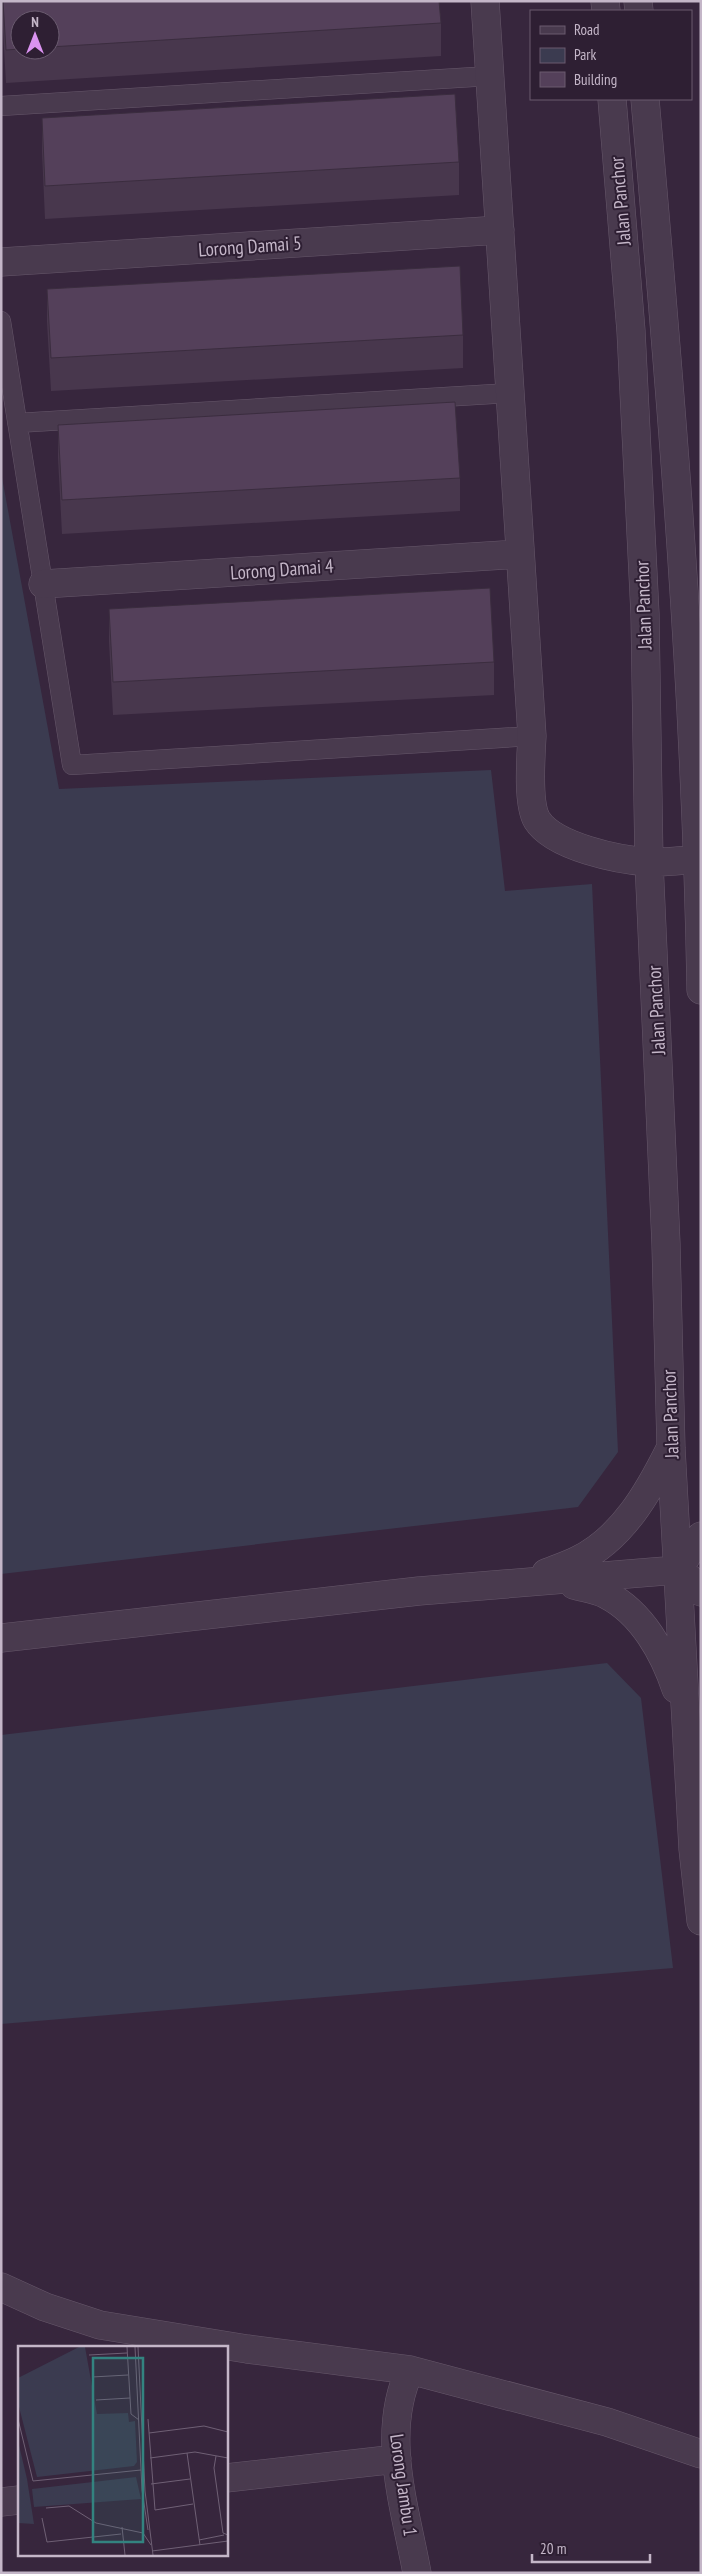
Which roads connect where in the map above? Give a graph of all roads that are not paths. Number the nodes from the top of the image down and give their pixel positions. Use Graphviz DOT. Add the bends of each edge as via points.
graph roads {
  1 [pos="485,1"];
  2 [pos="490,76"];
  3 [pos="612,100"];
  4 [pos="645,100"];
  5 [pos="1,106"];
  6 [pos="500,230"];
  7 [pos="1,262"];
  8 [pos="1,321"];
  9 [pos="510,393"];
  10 [pos="17,423"];
  11 [pos="520,554"];
  12 [pos="44,584"];
  13 [pos="532,736"];
  14 [pos="699,859"];
  15 [pos="649,862"];
  16 [pos="701,990"];
  17 [pos="671,1448"];
  18 [pos="701,1536"];
  19 [pos="676,1570"];
  20 [pos="560,1581"];
  21 [pos="514,1585"];
  22 [pos="701,1592"];
  23 [pos="1,1638"];
  24 [pos="685,1714"];
  25 [pos="701,1920"];
  26 [pos="1,2287"];
  27 [pos="410,2370"];
  28 [pos="701,2454"];
  29 [pos="396,2459"];
  30 [pos="228,2478"];
  31 [pos="18,2500"];
  32 [pos="1,2502"];
  33 [pos="417,2573"];
  1 -- 2 [label="street"];
  2 -- 5 [label="lane"];
  2 -- 6 [label="street"];
  3 -- 15 [label="street, Jalan Panchor" via="631,331 644,614"];
  4 -- 14 [label="street, Jalan Panchor" via="665,330"];
  6 -- 7 [label="street, Lorong Damai 5"];
  6 -- 9 [label="street"];
  8 -- 10 [label="lane"];
  9 -- 10 [label="lane"];
  9 -- 11 [label="street"];
  10 -- 12 [label="lane"];
  11 -- 12 [label="street, Lorong Damai 4"];
  11 -- 13 [label="street"];
  12 -- 13 [label="lane" via="72,765"];
  13 -- 15 [label="street" via="530,783 537,819 554,836 581,848"];
  14 -- 15 [label="street"];
  14 -- 16 [label="street, Jalan Panchor"];
  15 -- 17 [label="street, Jalan Panchor" via="666,1244"];
  17 -- 19 [label="street, Jalan Panchor"];
  17 -- 21 [label="street" via="650,1490 607,1540 579,1560"];
  18 -- 19 [label="street"];
  19 -- 20 [label="street"];
  19 -- 22 [label="street"];
  19 -- 24 [label="street, Jalan Panchor"];
  20 -- 21 [label="street"];
  20 -- 24 [label="street" via="606,1594 629,1610 660,1650"];
  21 -- 23 [label="street" via="419,1591"];
  24 -- 25 [label="street, Jalan Panchor"];
  26 -- 27 [label="street" via="46,2307 100,2325 247,2349"];
  27 -- 28 [label="street" via="607,2422"];
  27 -- 29 [label="street, Lorong Jambu 1" via="401,2388 396,2410"];
  29 -- 30 [label="street"];
  29 -- 33 [label="street, Lorong Jambu 1"];
  31 -- 32 [label="street"];
}
